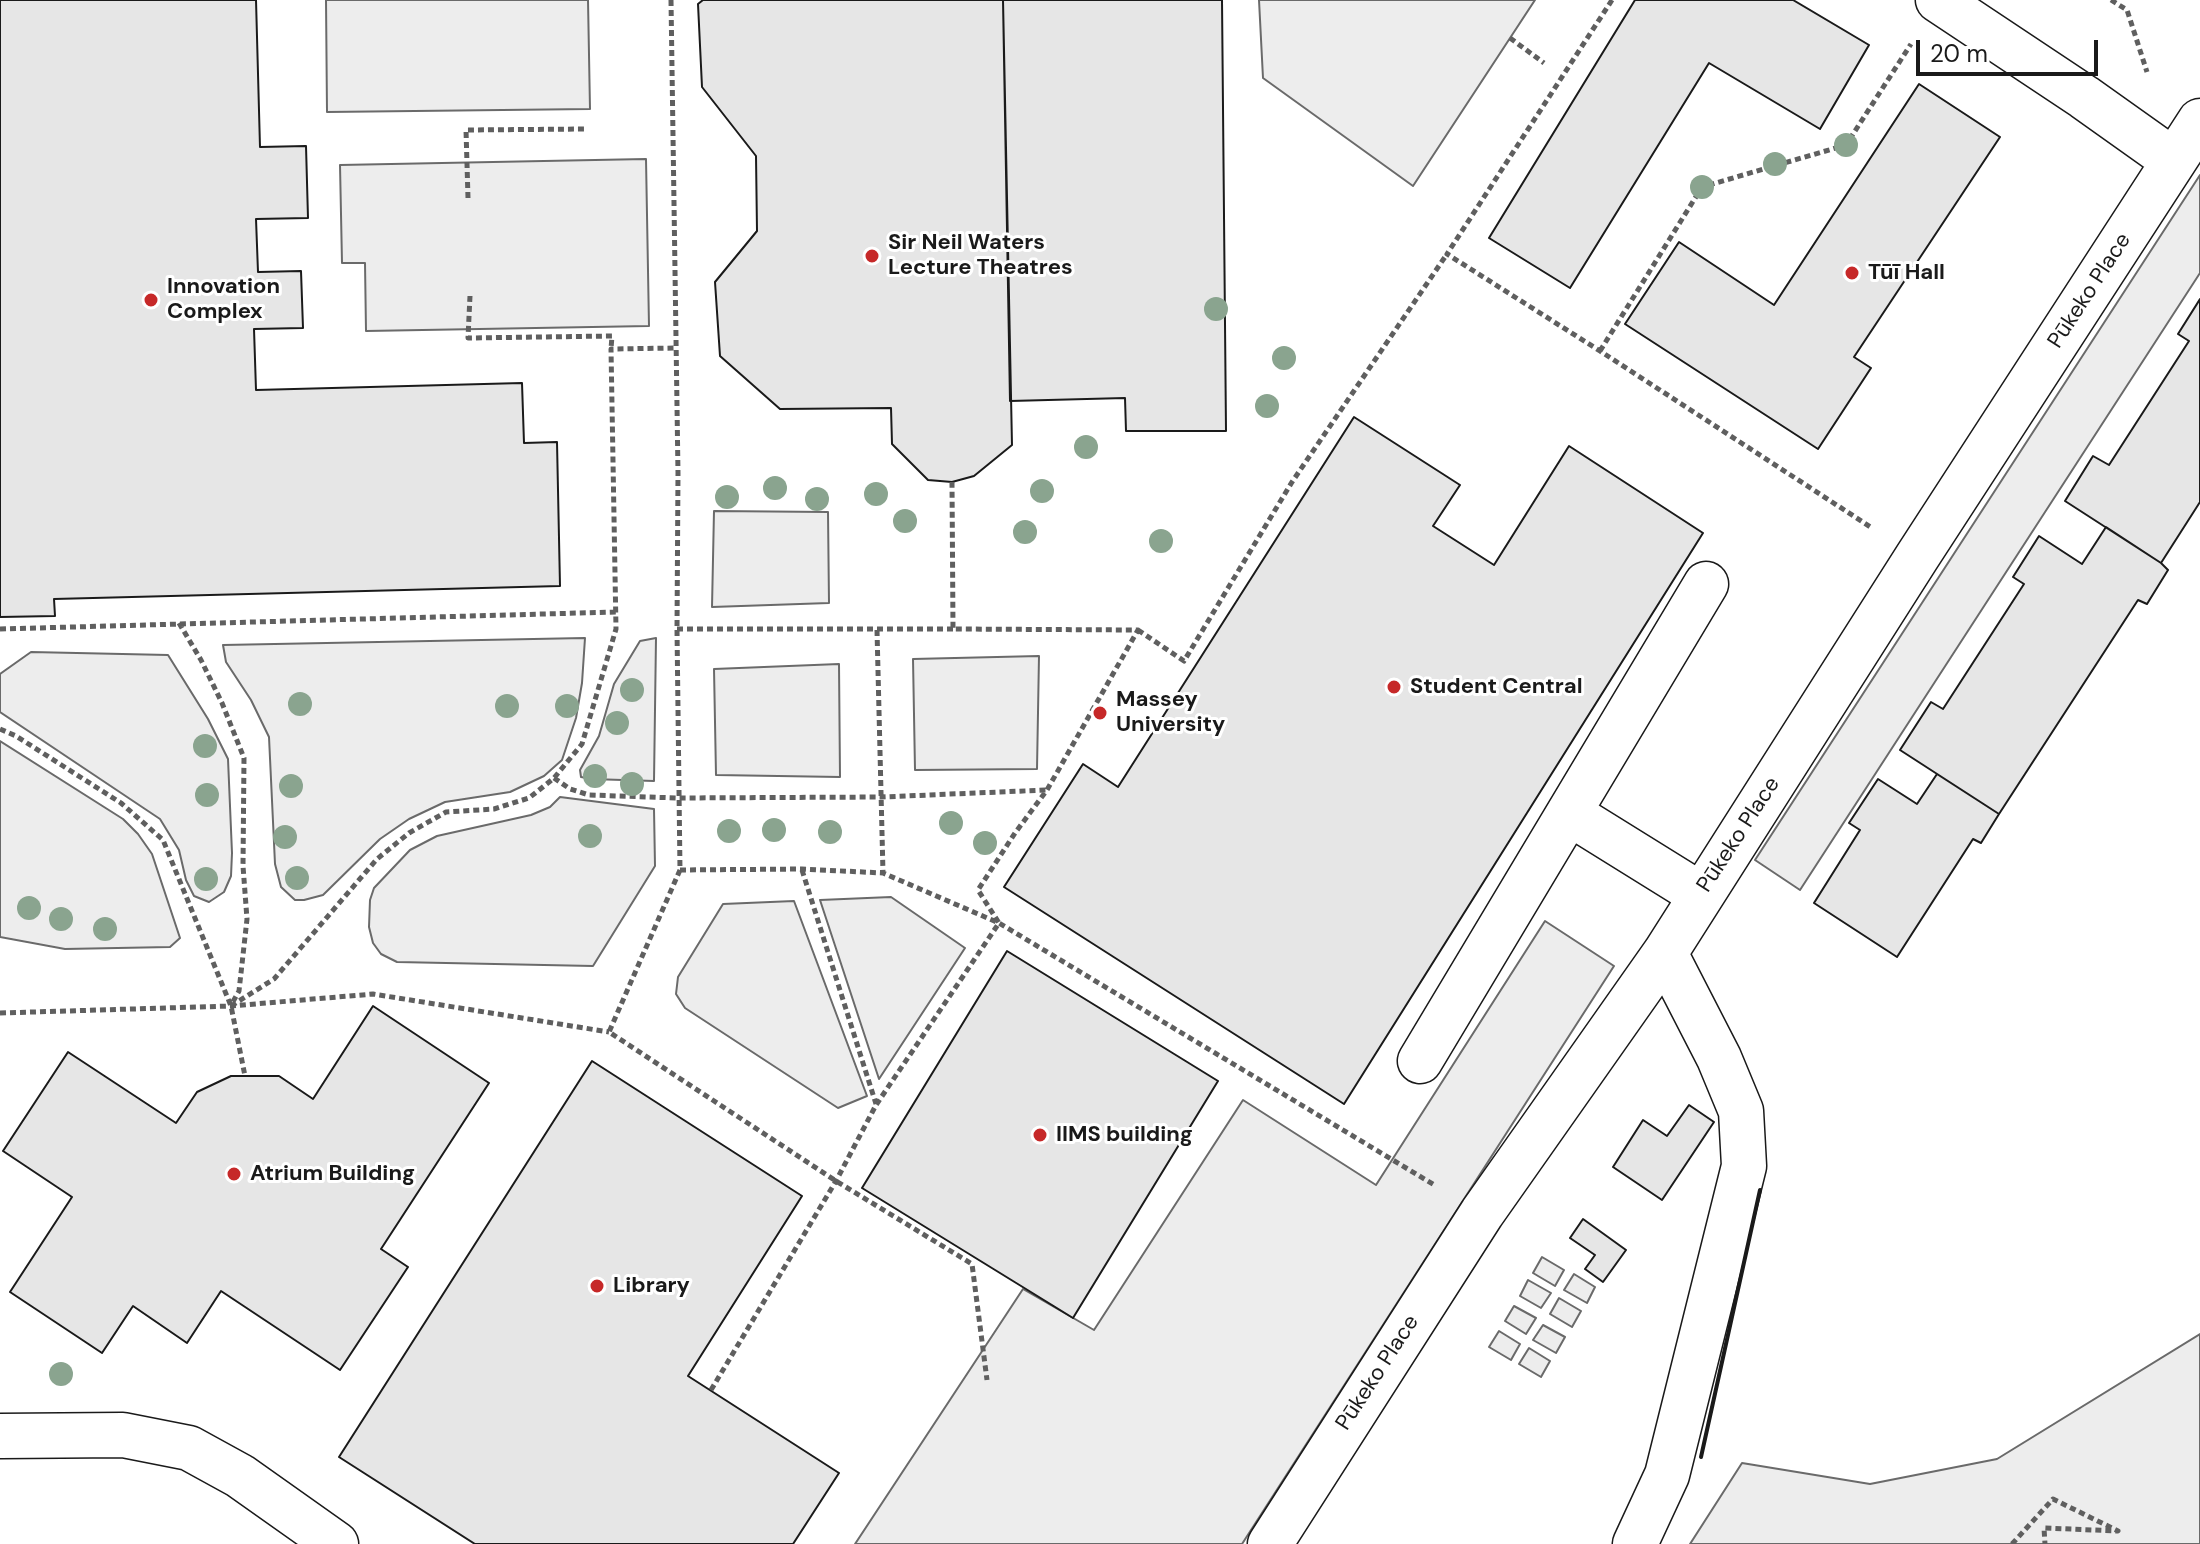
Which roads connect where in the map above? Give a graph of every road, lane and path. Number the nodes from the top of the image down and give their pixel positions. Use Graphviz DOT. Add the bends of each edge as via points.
graph roads {
  1 [pos="671,0"];
  2 [pos="1612,0"];
  3 [pos="1938,0"];
  4 [pos="1510,38"];
  5 [pos="1544,63"];
  6 [pos="2200,121"];
  7 [pos="587,129"];
  8 [pos="2174,161"];
  9 [pos="468,198"];
  10 [pos="1447,254"];
  11 [pos="470,296"];
  12 [pos="676,348"];
  13 [pos="611,349"];
  14 [pos="1600,351"];
  15 [pos="952,482"];
  16 [pos="1917,557"];
  17 [pos="1706,584"];
  18 [pos="616,612"];
  19 [pos="179,623"];
  20 [pos="0,629"];
  21 [pos="677,629"];
  22 [pos="953,629"];
  23 [pos="877,630"];
  24 [pos="1138,630"];
  25 [pos="0,729"];
  26 [pos="554,778"];
  27 [pos="1047,790"];
  28 [pos="882,797"];
  29 [pos="678,798"];
  30 [pos="1569,813"];
  31 [pos="802,869"];
  32 [pos="680,870"];
  33 [pos="883,873"];
  34 [pos="1701,895"];
  35 [pos="999,923"];
  36 [pos="1665,953"];
  37 [pos="231,1006"];
  38 [pos="0,1013"];
  39 [pos="609,1032"];
  40 [pos="1420,1061"];
  41 [pos="245,1076"];
  42 [pos="876,1105"];
  43 [pos="836,1181"];
  44 [pos="1482,1213"];
  45 [pos="987,1380"];
  46 [pos="711,1390"];
  47 [pos="0,1436"];
  48 [pos="336,1544"];
  49 [pos="1270,1544"];
  50 [pos="1635,1544"];
  51 [pos="2012,1544"];
  52 [pos="2045,1544"];
  1 -- 12 [label="path"];
  2 -- 10 [label="path"];
  3 -- 8 [label="street"];
  3 -- 14 [label="path" via="1846,145 1702,187"];
  4 -- 5 [label="path"];
  6 -- 8 [label="street, Pūkeko Place"];
  7 -- 9 [label="path" via="466,130"];
  8 -- 16 [label="street, Pūkeko Place"];
  10 -- 14 [label="path"];
  10 -- 24 [label="path" via="1292,482 1184,661"];
  11 -- 13 [label="path" via="468,338 612,336"];
  12 -- 13 [label="path"];
  12 -- 21 [label="path"];
  13 -- 18 [label="path"];
  14 -- 16 [label="path"];
  15 -- 22 [label="path"];
  16 -- 34 [label="street, Pūkeko Place"];
  17 -- 30 [label="street"];
  18 -- 19 [label="path"];
  18 -- 26 [label="path" via="616,629 582,744"];
  19 -- 20 [label="path"];
  19 -- 37 [label="path" via="222,703 244,758 247,919 239,991"];
  21 -- 23 [label="path"];
  21 -- 29 [label="path"];
  22 -- 23 [label="path"];
  22 -- 24 [label="path"];
  23 -- 28 [label="path"];
  24 -- 27 [label="path"];
  25 -- 37 [label="path" via="121,803 163,840"];
  26 -- 29 [label="path" via="589,795"];
  26 -- 37 [label="path" via="529,798 494,809 446,812 409,833 377,859 274,979"];
  27 -- 28 [label="path"];
  27 -- 35 [label="path" via="978,890"];
  28 -- 29 [label="path"];
  28 -- 33 [label="path"];
  29 -- 32 [label="path"];
  30 -- 34 [label="street"];
  30 -- 40 [label="street"];
  31 -- 32 [label="path"];
  31 -- 33 [label="path"];
  31 -- 42 [label="path"];
  32 -- 39 [label="path"];
  33 -- 35 [label="path"];
  34 -- 36 [label="street, Pūkeko Place"];
  35 -- 42 [label="path"];
  35 -- 44 [label="path"];
  36 -- 44 [label="street, Pūkeko Place"];
  36 -- 50 [label="street" via="1741,1111 1744,1166 1667,1475"];
  37 -- 38 [label="path"];
  37 -- 39 [label="path" via="373,994"];
  37 -- 41 [label="path"];
  39 -- 43 [label="path"];
  42 -- 43 [label="path"];
  43 -- 45 [label="path" via="972,1264"];
  43 -- 46 [label="path"];
  44 -- 49 [label="street, Pūkeko Place"];
  47 -- 48 [label="street" via="123,1435 189,1448 240,1476"];
  51 -- 52 [label="path" via="2053,1499 2118,1531 2044,1528"];
}
